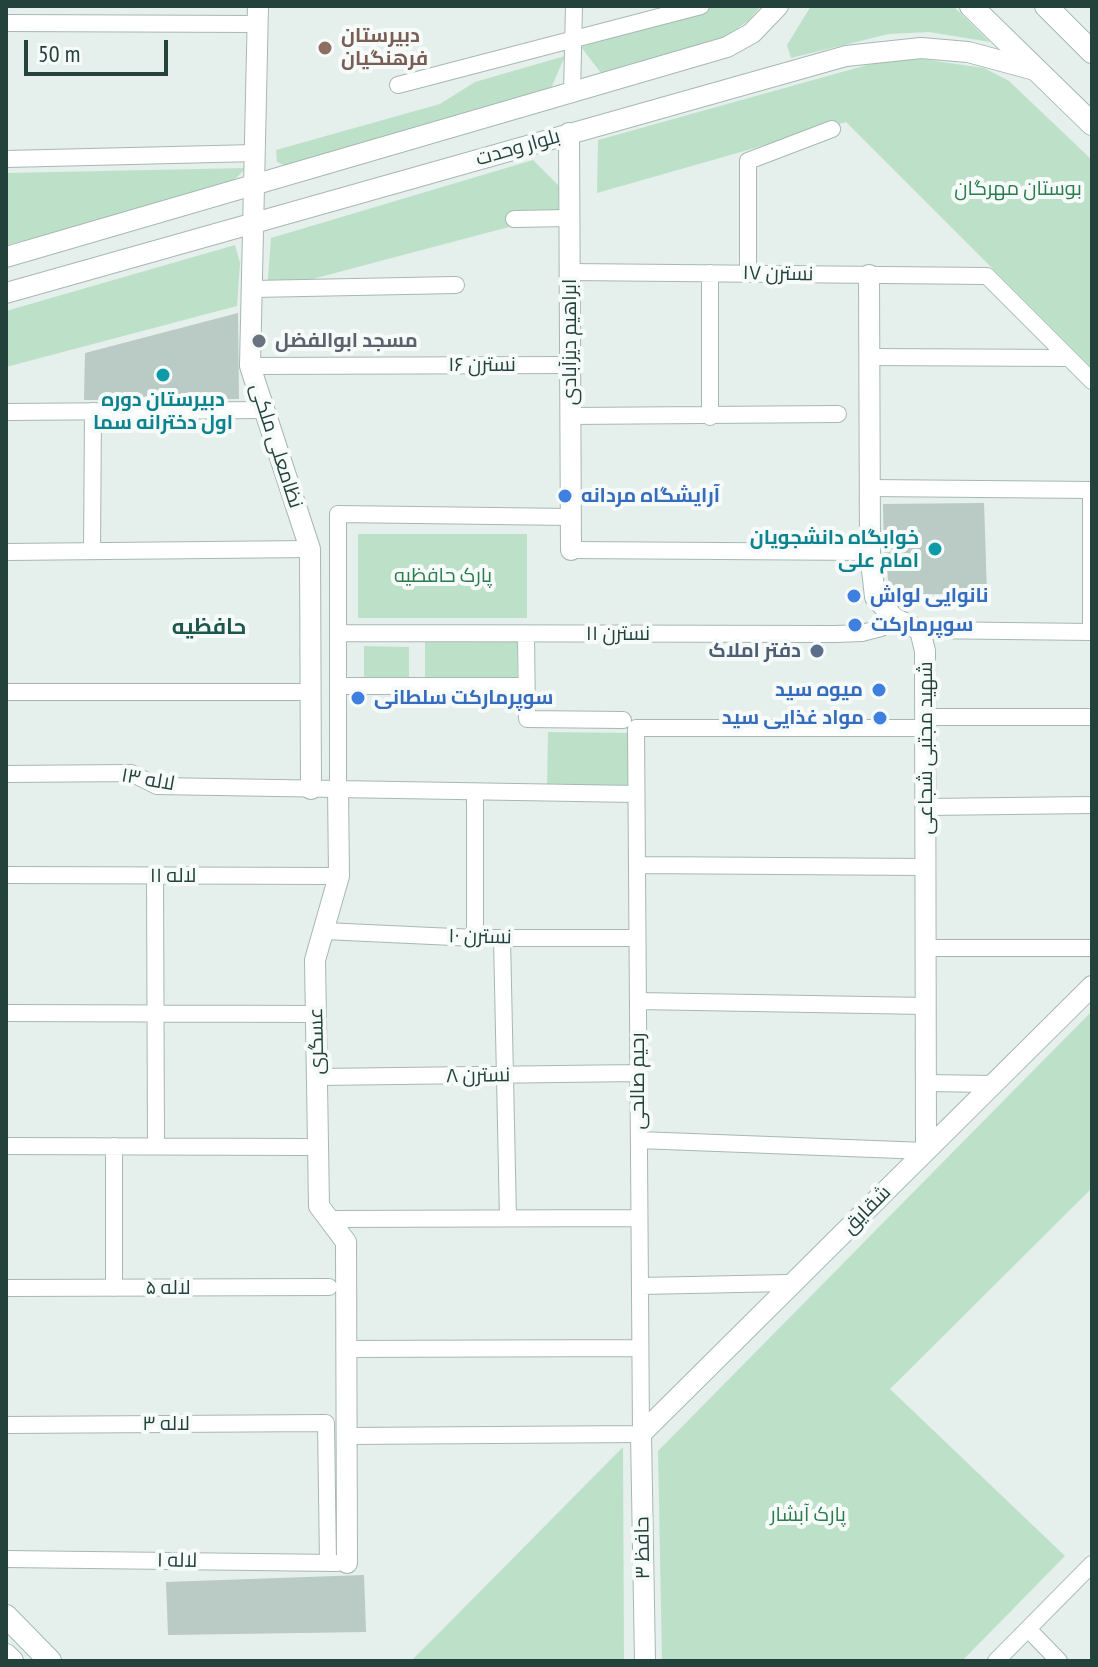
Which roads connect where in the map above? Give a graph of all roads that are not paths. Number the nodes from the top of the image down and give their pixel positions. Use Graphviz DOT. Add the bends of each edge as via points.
graph roads {
  1 [pos="574,6"];
  2 [pos="701,6"];
  3 [pos="778,6"];
  4 [pos="971,6"];
  5 [pos="1046,6"];
  6 [pos="45,14"];
  7 [pos="258,15"];
  8 [pos="6,23"];
  9 [pos="573,41"];
  10 [pos="1092,52"];
  11 [pos="1035,70"];
  12 [pos="398,85"];
  13 [pos="572,94"];
  14 [pos="1092,124"];
  15 [pos="832,129"];
  16 [pos="569,133"];
  17 [pos="256,153"];
  18 [pos="6,159"];
  19 [pos="255,184"];
  20 [pos="569,218"];
  21 [pos="514,219"];
  22 [pos="255,224"];
  23 [pos="6,257"];
  24 [pos="570,272"];
  25 [pos="710,273"];
  26 [pos="748,274"];
  27 [pos="869,275"];
  28 [pos="456,285"];
  29 [pos="253,289"];
  30 [pos="6,293"];
  31 [pos="869,357"];
  32 [pos="1069,358"];
  33 [pos="570,365"];
  34 [pos="250,366"];
  35 [pos="1092,381"];
  36 [pos="263,410"];
  37 [pos="93,411"];
  38 [pos="6,412"];
  39 [pos="838,414"];
  40 [pos="570,416"];
  41 [pos="710,417"];
  42 [pos="870,488"];
  43 [pos="1092,490"];
  44 [pos="571,517"];
  45 [pos="310,549"];
  46 [pos="571,550"];
  47 [pos="92,551"];
  48 [pos="6,552"];
  49 [pos="870,552"];
  50 [pos="894,618"];
  51 [pos="920,630"];
  52 [pos="1091,632"];
  53 [pos="339,633"];
  54 [pos="526,634"];
  55 [pos="311,657"];
  56 [pos="338,657"];
  57 [pos="338,686"];
  58 [pos="526,686"];
  59 [pos="6,692"];
  60 [pos="311,692"];
  61 [pos="1092,717"];
  62 [pos="925,722"];
  63 [pos="629,724"];
  64 [pos="6,774"];
  65 [pos="338,788"];
  66 [pos="311,789"];
  67 [pos="475,794"];
  68 [pos="636,794"];
  69 [pos="1092,805"];
  70 [pos="926,807"];
  71 [pos="637,865"];
  72 [pos="926,867"];
  73 [pos="6,875"];
  74 [pos="155,876"];
  75 [pos="339,876"];
  76 [pos="324,931"];
  77 [pos="475,938"];
  78 [pos="502,938"];
  79 [pos="637,938"];
  80 [pos="926,948"];
  81 [pos="1092,948"];
  82 [pos="1092,986"];
  83 [pos="638,1001"];
  84 [pos="926,1006"];
  85 [pos="6,1013"];
  86 [pos="156,1014"];
  87 [pos="316,1014"];
  88 [pos="639,1073"];
  89 [pos="505,1075"];
  90 [pos="318,1077"];
  91 [pos="926,1083"];
  92 [pos="993,1084"];
  93 [pos="639,1140"];
  94 [pos="6,1146"];
  95 [pos="114,1146"];
  96 [pos="156,1146"];
  97 [pos="306,1147"];
  98 [pos="926,1151"];
  99 [pos="508,1218"];
  100 [pos="639,1218"];
  101 [pos="330,1219"];
  102 [pos="789,1283"];
  103 [pos="640,1286"];
  104 [pos="329,1287"];
  105 [pos="6,1288"];
  106 [pos="114,1288"];
  107 [pos="640,1348"];
  108 [pos="346,1349"];
  109 [pos="6,1425"];
  110 [pos="641,1434"];
  111 [pos="348,1436"];
  112 [pos="6,1559"];
  113 [pos="337,1563"];
  114 [pos="1092,1564"];
  115 [pos="6,1616"];
  116 [pos="1028,1629"];
  117 [pos="6,1655"];
  118 [pos="12,1661"];
  119 [pos="50,1661"];
  120 [pos="645,1661"];
  121 [pos="996,1661"];
  122 [pos="1059,1661"];
  1 -- 9 [label="street"];
  2 -- 9 [label="street"];
  3 -- 13 [label="street, بلوار وحدت" via="752,33 727,47"];
  4 -- 11 [label="main road"];
  5 -- 10 [label="main road"];
  6 -- 7 [label="street"];
  6 -- 8 [label="street"];
  7 -- 17 [label="street, نظامعلی ملکی"];
  9 -- 12 [label="street"];
  9 -- 13 [label="street"];
  11 -- 14 [label="main road"];
  11 -- 16 [label="street, بلوار وحدت" via="968,52 893,49 794,68"];
  13 -- 19 [label="street, بلوار وحدت"];
  15 -- 26 [label="street" via="748,161"];
  16 -- 20 [label="street, ابراهیم دیزآبادی"];
  16 -- 22 [label="street, بلوار وحدت"];
  17 -- 18 [label="street"];
  17 -- 19 [label="street, نظامعلی ملکی"];
  19 -- 22 [label="street, نظامعلی ملکی"];
  19 -- 23 [label="street, بلوار وحدت"];
  20 -- 21 [label="street"];
  20 -- 24 [label="street, ابراهیم دیزآبادی"];
  22 -- 29 [label="street, نظامعلی ملکی"];
  22 -- 30 [label="street, بلوار وحدت"];
  24 -- 25 [label="street, نسترن ۱۷"];
  24 -- 33 [label="street, ابراهیم دیزآبادی"];
  25 -- 26 [label="street, نسترن ۱۷"];
  25 -- 41 [label="street"];
  26 -- 27 [label="street, نسترن ۱۷"];
  27 -- 31 [label="street"];
  27 -- 32 [label="street, نسترن ۱۷" via="987,276"];
  28 -- 29 [label="street"];
  29 -- 34 [label="street, نظامعلی ملکی"];
  31 -- 32 [label="street"];
  31 -- 42 [label="street"];
  32 -- 35 [label="street"];
  33 -- 34 [label="street, نسترن ۱۶"];
  33 -- 40 [label="street, ابراهیم دیزآبادی"];
  34 -- 36 [label="street, نظامعلی ملکی"];
  36 -- 37 [label="street"];
  36 -- 45 [label="street, نظامعلی ملکی"];
  37 -- 38 [label="street"];
  37 -- 47 [label="street"];
  39 -- 41 [label="street"];
  40 -- 41 [label="street"];
  40 -- 44 [label="street, ابراهیم دیزآبادی"];
  42 -- 43 [label="street"];
  42 -- 49 [label="street"];
  43 -- 52 [label="street"];
  44 -- 46 [label="street, ابراهیم دیزآبادی"];
  44 -- 53 [label="street, عسگری" via="338,514"];
  45 -- 47 [label="street"];
  45 -- 55 [label="street, نظامعلی ملکی"];
  46 -- 49 [label="street"];
  47 -- 48 [label="street"];
  49 -- 50 [label="street" via="875,597"];
  50 -- 51 [label="street"];
  50 -- 54 [label="street, نسترن ۱۱" via="862,633"];
  51 -- 52 [label="street"];
  51 -- 62 [label="street, شهید مجتبی شجاعی"];
  53 -- 54 [label="street, نسترن ۱۱"];
  53 -- 56 [label="street, عسگری"];
  54 -- 58 [label="street"];
  55 -- 56 [label="street"];
  55 -- 60 [label="street, نظامعلی ملکی"];
  56 -- 57 [label="street, عسگری"];
  57 -- 58 [label="street"];
  57 -- 65 [label="street, عسگری"];
  58 -- 63 [label="street" via="527,719"];
  59 -- 60 [label="street"];
  60 -- 66 [label="street, نظامعلی ملکی"];
  61 -- 62 [label="street"];
  62 -- 63 [label="street"];
  62 -- 70 [label="street, شهید مجتبی شجاعی"];
  63 -- 68 [label="street, رحیم صالحی"];
  64 -- 66 [label="street, لاله ۱۳" via="131,773 157,786"];
  65 -- 66 [label="street, لاله ۱۳"];
  65 -- 67 [label="street, لاله ۱۳"];
  65 -- 75 [label="street, عسگری"];
  67 -- 68 [label="street, لاله ۱۳"];
  67 -- 77 [label="street"];
  68 -- 71 [label="street, رحیم صالحی"];
  69 -- 70 [label="street"];
  70 -- 72 [label="street, شهید مجتبی شجاعی"];
  71 -- 72 [label="street"];
  71 -- 79 [label="street, رحیم صالحی"];
  72 -- 80 [label="street, شهید مجتبی شجاعی"];
  73 -- 74 [label="street, لاله ۱۱"];
  74 -- 75 [label="street, لاله ۱۱"];
  74 -- 86 [label="street"];
  75 -- 76 [label="street, عسگری"];
  76 -- 77 [label="street, نسترن ۱۰"];
  76 -- 87 [label="street, عسگری" via="315,960"];
  77 -- 78 [label="street, نسترن ۱۰"];
  78 -- 79 [label="street, نسترن ۱۰"];
  78 -- 89 [label="street"];
  79 -- 83 [label="street, رحیم صالحی"];
  80 -- 81 [label="street"];
  80 -- 84 [label="street, شهید مجتبی شجاعی"];
  82 -- 92 [label="street, شقایق"];
  83 -- 84 [label="street"];
  83 -- 88 [label="street, رحیم صالحی"];
  84 -- 91 [label="street, شهید مجتبی شجاعی"];
  85 -- 86 [label="street"];
  86 -- 87 [label="street"];
  86 -- 96 [label="street"];
  87 -- 90 [label="street, عسگری"];
  88 -- 89 [label="street, نسترن ۸"];
  88 -- 93 [label="street, رحیم صالحی"];
  89 -- 90 [label="street, نسترن ۸"];
  89 -- 99 [label="street"];
  90 -- 101 [label="street, عسگری" via="319,1206"];
  91 -- 92 [label="street"];
  91 -- 98 [label="street, شهید مجتبی شجاعی"];
  92 -- 98 [label="street, شقایق"];
  93 -- 98 [label="street"];
  93 -- 100 [label="street, رحیم صالحی"];
  94 -- 95 [label="street"];
  95 -- 96 [label="street"];
  95 -- 106 [label="street"];
  96 -- 97 [label="street"];
  98 -- 110 [label="street, شقایق"];
  99 -- 100 [label="street"];
  99 -- 101 [label="street"];
  100 -- 103 [label="street, رحیم صالحی"];
  101 -- 108 [label="street, عسگری" via="346,1242"];
  102 -- 103 [label="street"];
  103 -- 107 [label="street, رحیم صالحی"];
  104 -- 106 [label="street, لاله ۵"];
  105 -- 106 [label="street, لاله ۵"];
  107 -- 108 [label="street"];
  107 -- 110 [label="street, رحیم صالحی"];
  108 -- 111 [label="street, عسگری"];
  109 -- 113 [label="street, لاله ۳" via="326,1423"];
  110 -- 111 [label="street"];
  110 -- 120 [label="street, حافظ ۳"];
  111 -- 113 [label="street, عسگری"];
  112 -- 113 [label="street, لاله ۱"];
  114 -- 116 [label="street"];
  115 -- 119 [label="main road"];
  116 -- 121 [label="street"];
  116 -- 122 [label="street"];
  117 -- 118 [label="main road"];
}
